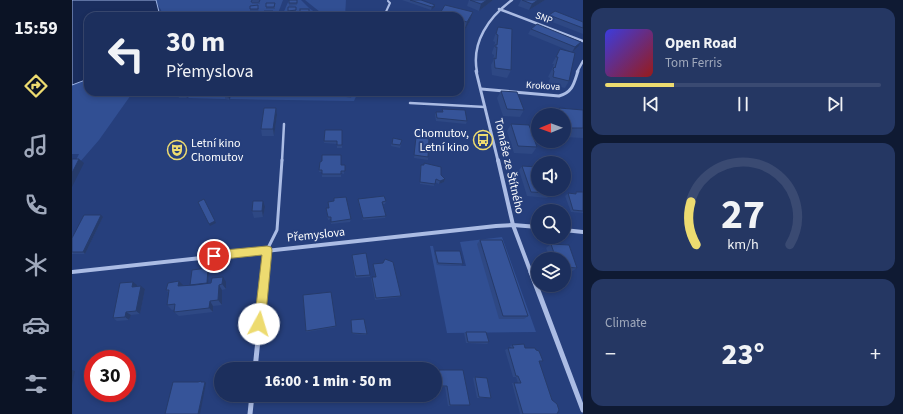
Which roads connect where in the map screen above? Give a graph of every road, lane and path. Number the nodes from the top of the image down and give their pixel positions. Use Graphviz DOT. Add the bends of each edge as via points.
graph roads {
  1 [pos="388,0"];
  2 [pos="512,0"];
  3 [pos="499,9"];
  4 [pos="386,12"];
  5 [pos="583,41"];
  6 [pos="583,61"];
  7 [pos="481,89"];
  8 [pos="410,103"];
  9 [pos="485,107"];
  10 [pos="284,124"];
  11 [pos="513,225"];
  12 [pos="531,226"];
  13 [pos="571,231"];
  14 [pos="583,232"];
  15 [pos="267,250"];
  16 [pos="72,272"];
  17 [pos="256,362"];
  18 [pos="251,402"];
  19 [pos="583,410"];
  20 [pos="250,414"];
  1 -- 4 [label="lane" via="390,3"];
  2 -- 3 [label="street, Tomáše ze Štítného"];
  3 -- 5 [label="street, SNP"];
  3 -- 7 [label="street, Tomáše ze Štítného" via="484,28 476,48 476,70"];
  6 -- 7 [label="street, Krokova" via="572,91 567,94 559,96"];
  7 -- 9 [label="street, Tomáše ze Štítného"];
  8 -- 9 [label="lane"];
  9 -- 11 [label="street, Tomáše ze Štítného"];
  10 -- 15 [label="lane" via="277,230"];
  11 -- 12 [label="street, Přemyslova"];
  11 -- 15 [label="street, Přemyslova"];
  11 -- 19 [label="street, Tomáše ze Štítného"];
  13 -- 14 [label="street"];
  15 -- 16 [label="street, Přemyslova"];
  15 -- 17 [label="street"];
  18 -- 20 [label="street"];
}
